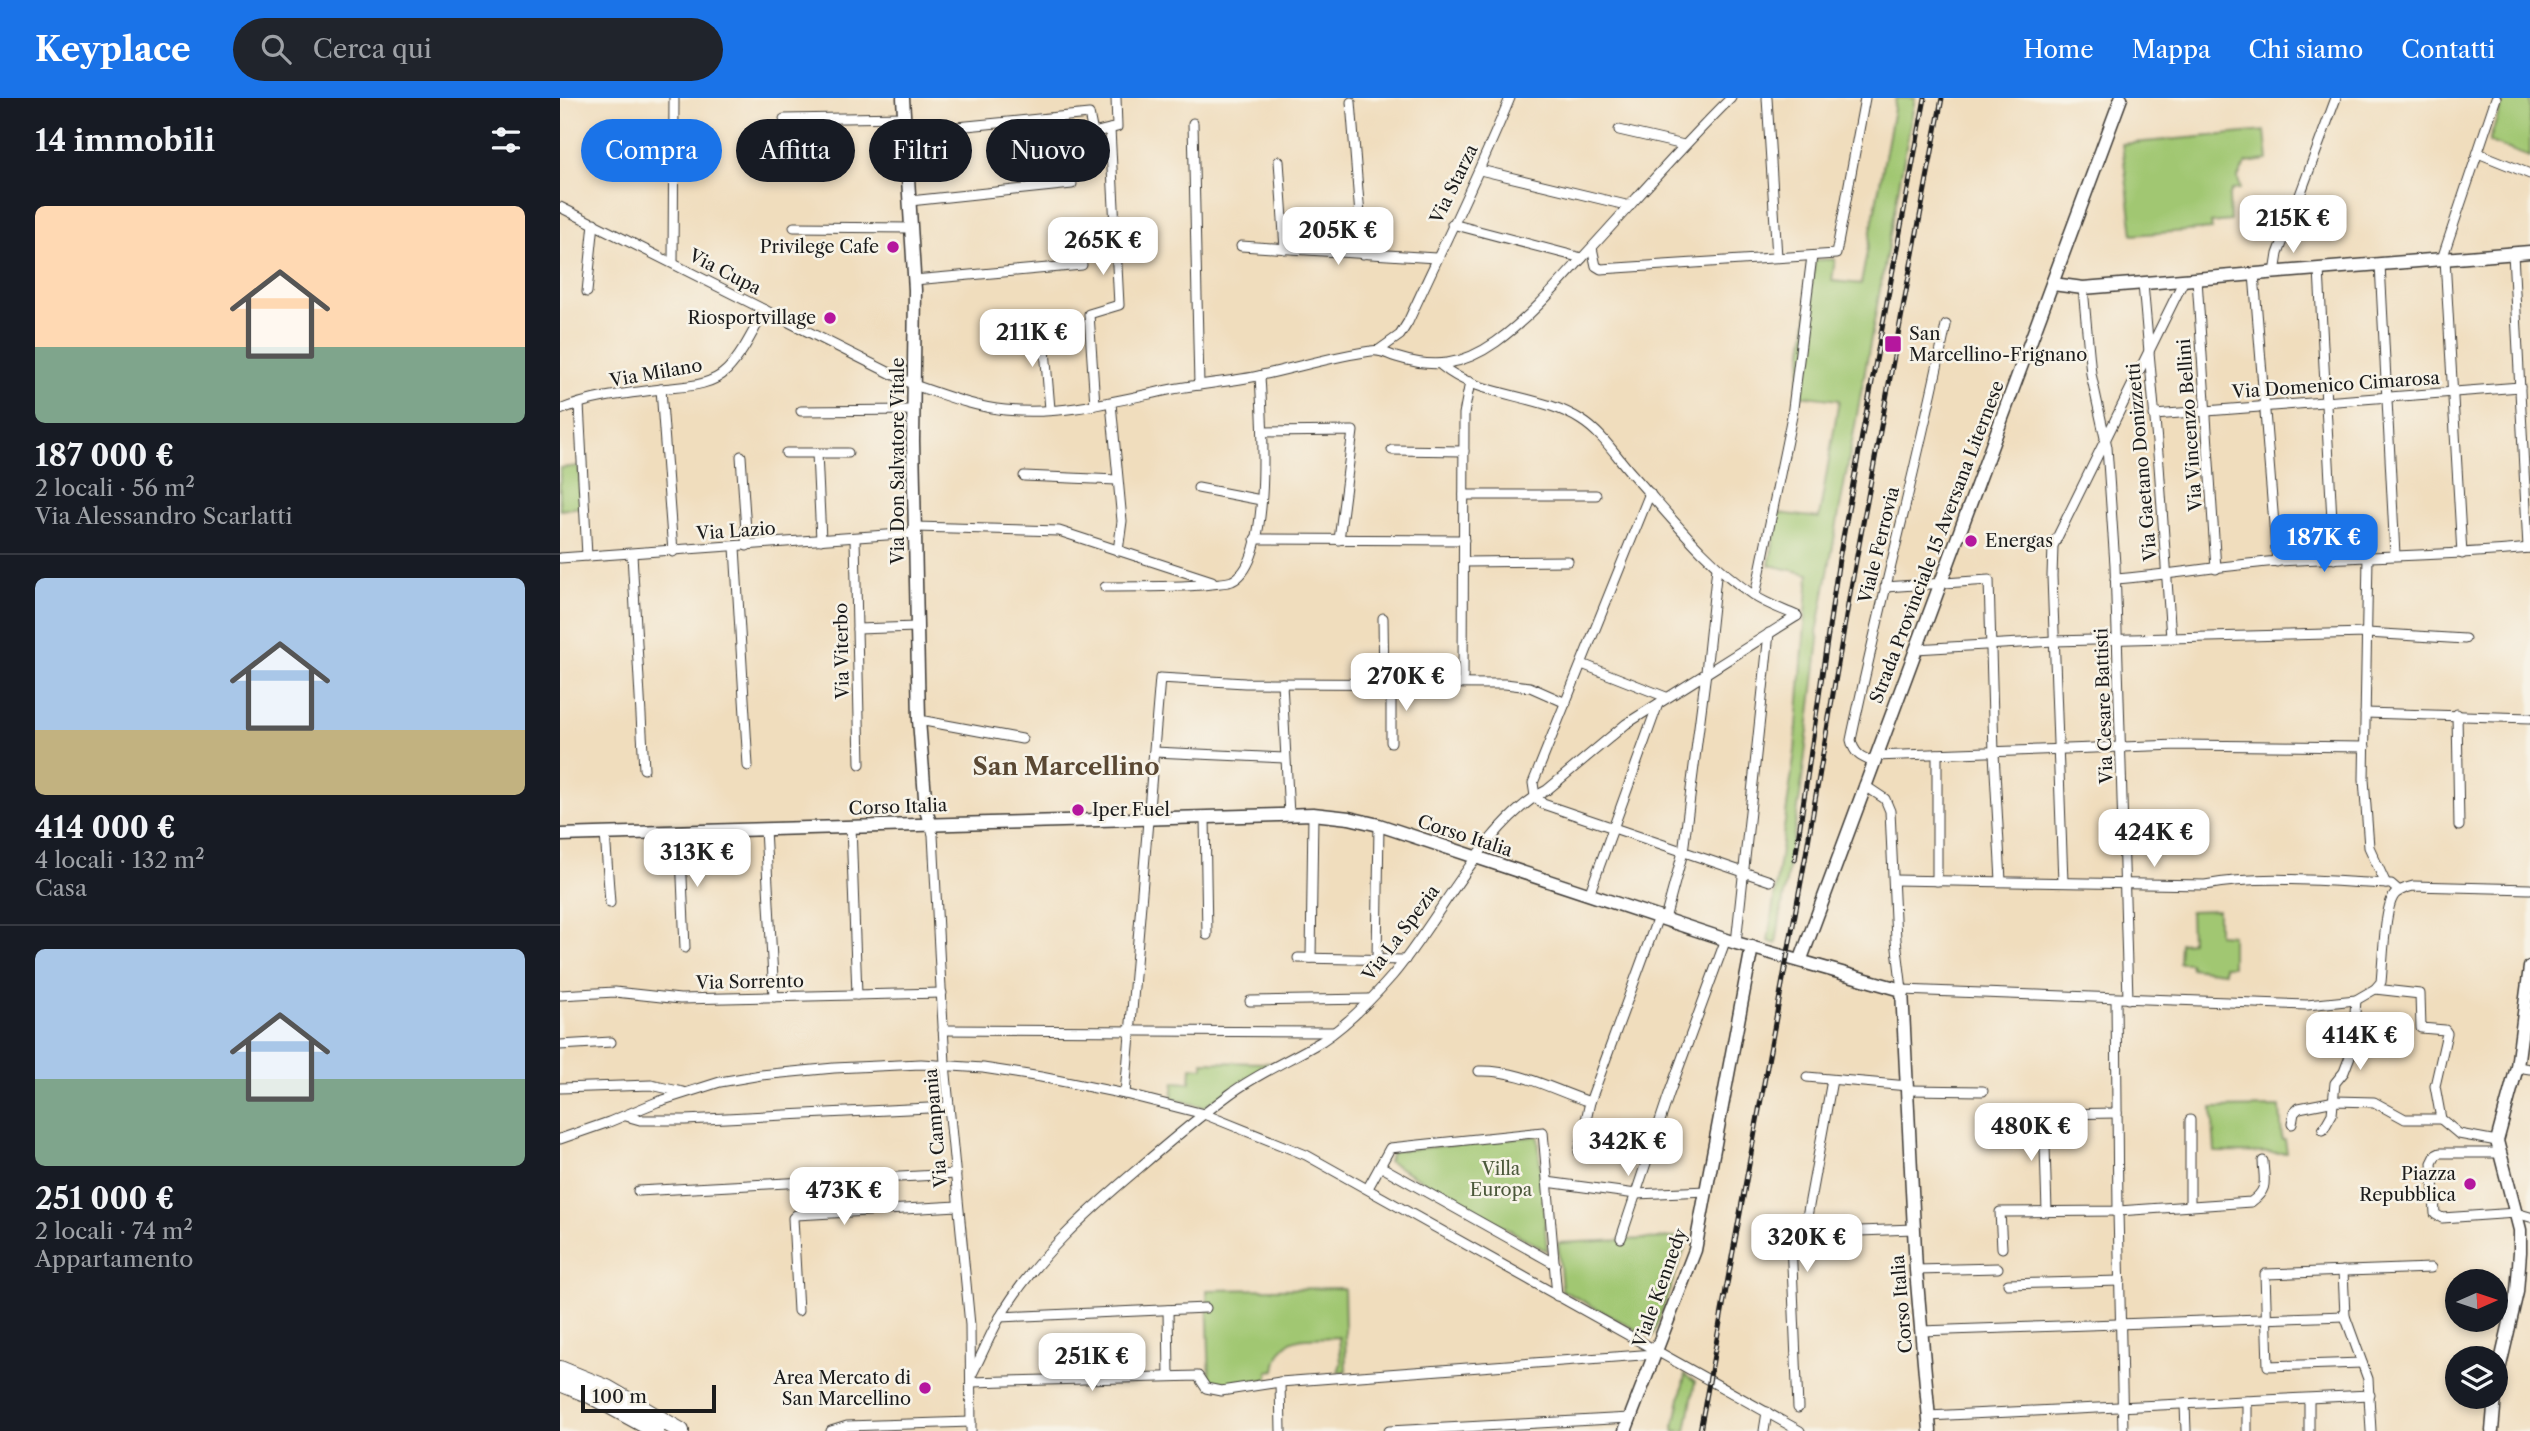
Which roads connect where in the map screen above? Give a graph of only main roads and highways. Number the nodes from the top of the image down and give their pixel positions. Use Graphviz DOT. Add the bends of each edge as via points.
graph roads {
  1 [pos="560,1369"];
  2 [pos="560,1382"];
  3 [pos="656,1431"];
  4 [pos="681,1431"];
  1 -- 4 [label="highway" via="607,1388"];
  2 -- 3 [label="highway"];
}
